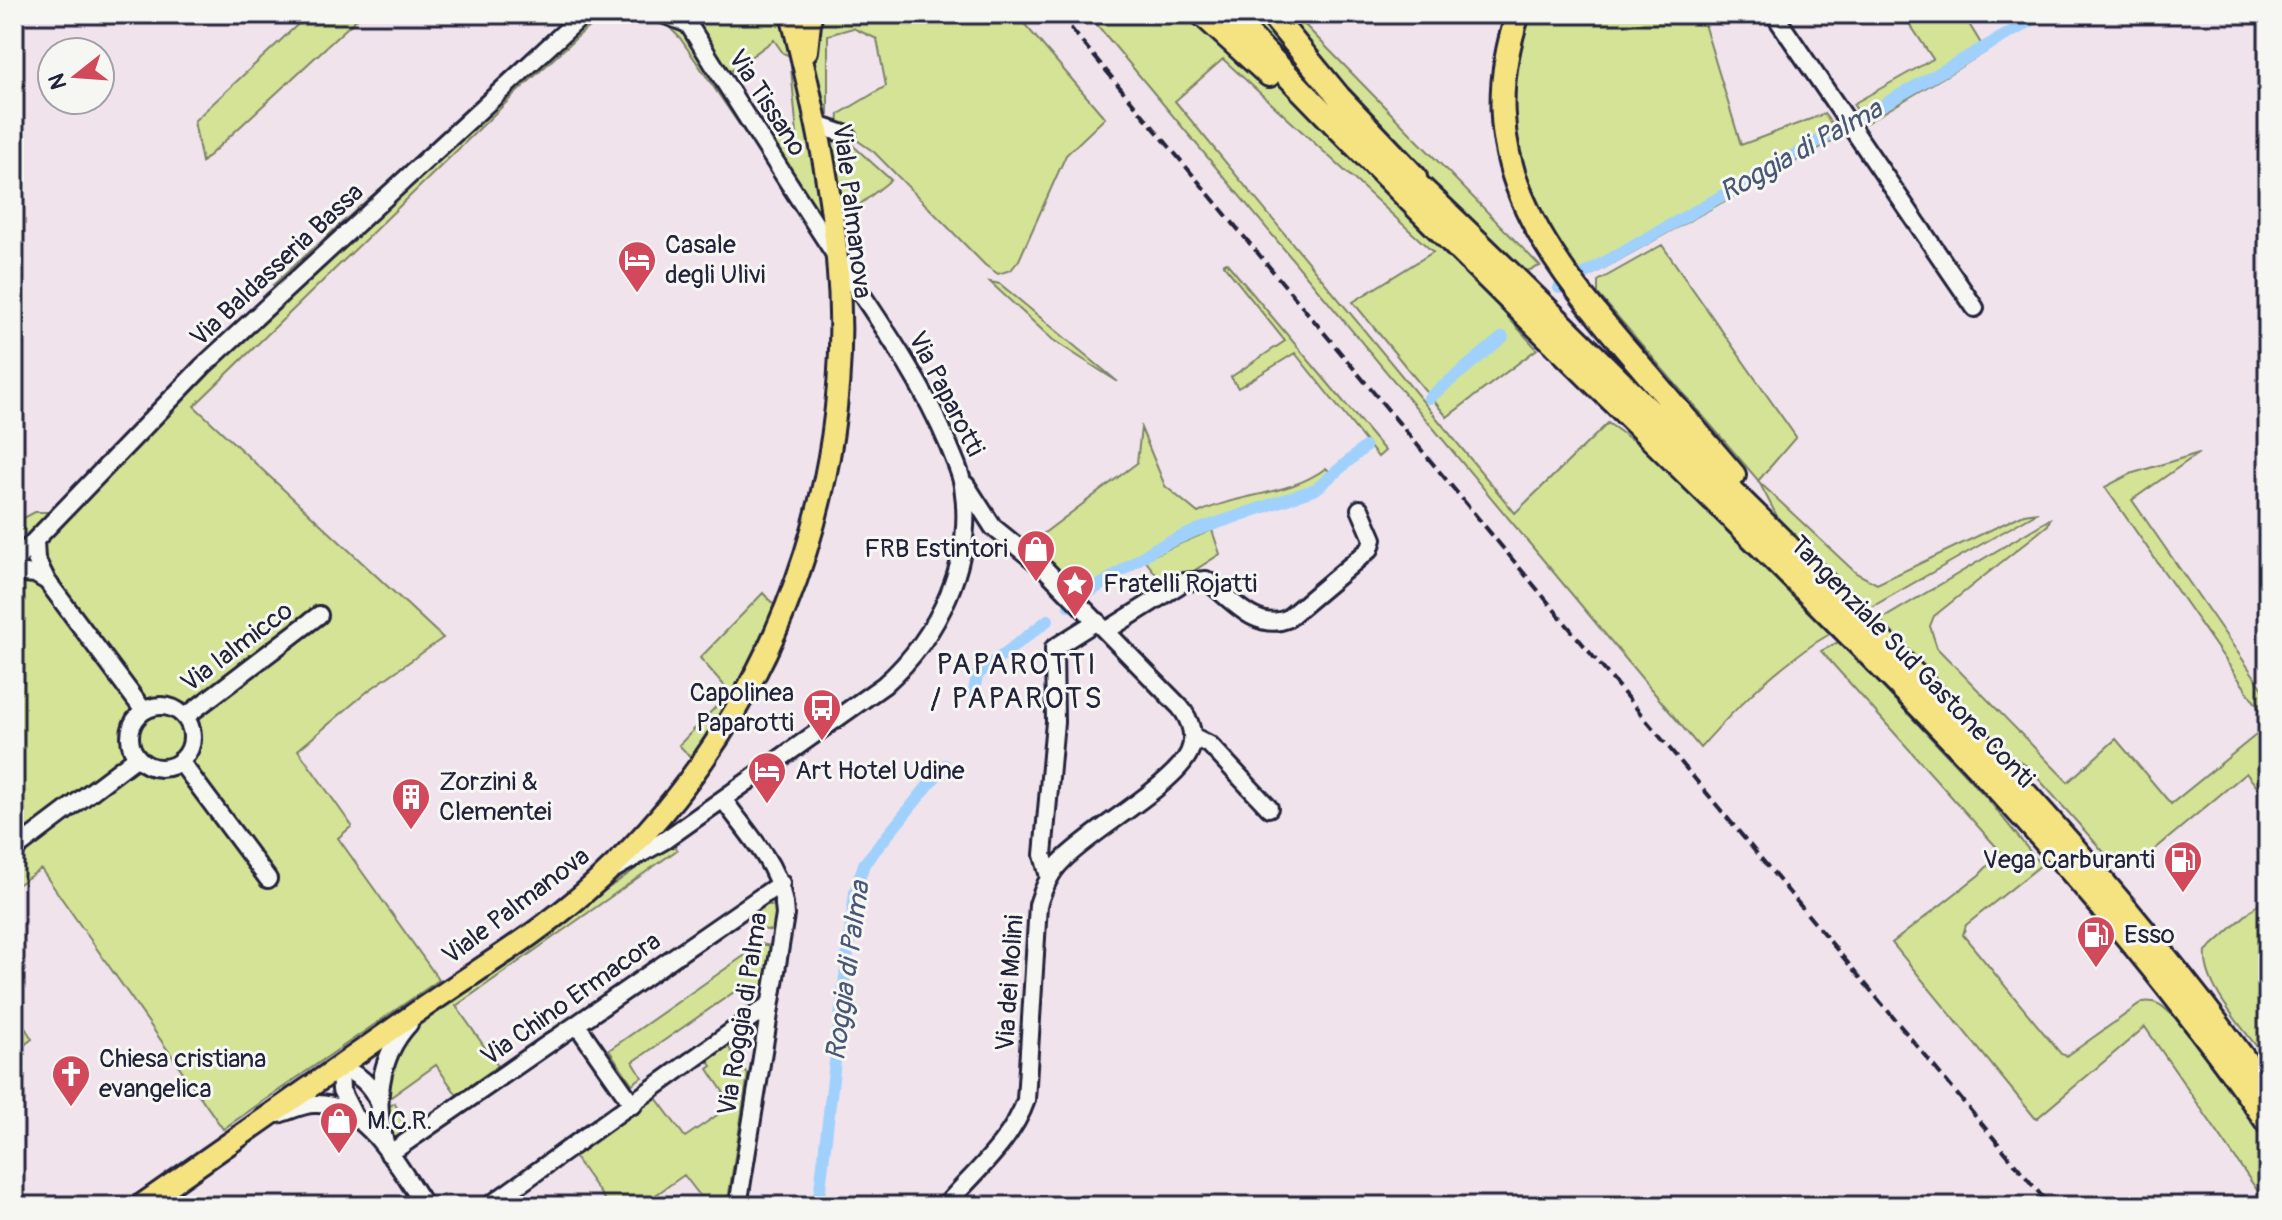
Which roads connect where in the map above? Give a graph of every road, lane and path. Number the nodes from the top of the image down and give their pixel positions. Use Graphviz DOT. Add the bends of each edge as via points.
graph roads {
  1 [pos="584,14"];
  2 [pos="663,14"];
  3 [pos="791,14"];
  4 [pos="811,14"];
  5 [pos="1202,14"];
  6 [pos="1229,14"];
  7 [pos="1244,14"];
  8 [pos="1271,14"];
  9 [pos="1518,14"];
  10 [pos="1774,14"];
  11 [pos="685,19"];
  12 [pos="805,71"];
  13 [pos="815,124"];
  14 [pos="847,135"];
  15 [pos="1448,213"];
  16 [pos="837,257"];
  17 [pos="1481,270"];
  18 [pos="1975,308"];
  19 [pos="963,481"];
  20 [pos="1360,509"];
  21 [pos="35,541"];
  22 [pos="14,562"];
  23 [pos="14,572"];
  24 [pos="47,581"];
  25 [pos="1832,589"];
  26 [pos="319,615"];
  27 [pos="1101,626"];
  28 [pos="144,711"];
  29 [pos="185,717"];
  30 [pos="1192,736"];
  31 [pos="137,757"];
  32 [pos="180,761"];
  33 [pos="723,799"];
  34 [pos="1269,808"];
  35 [pos="14,850"];
  36 [pos="604,875"];
  37 [pos="1049,877"];
  38 [pos="268,879"];
  39 [pos="781,883"];
  40 [pos="770,1004"];
  41 [pos="426,1006"];
  42 [pos="577,1025"];
  43 [pos="340,1067"];
  44 [pos="2268,1091"];
  45 [pos="379,1104"];
  46 [pos="633,1105"];
  47 [pos="354,1116"];
  48 [pos="269,1117"];
  49 [pos="2268,1123"];
  50 [pos="389,1154"];
  51 [pos="140,1206"];
  52 [pos="425,1206"];
  53 [pos="489,1206"];
  54 [pos="738,1206"];
  55 [pos="945,1206"];
  1 -- 21 [label="street, Via Baldasseria Bassa" via="203,366"];
  2 -- 11 [label="street"];
  3 -- 12 [label="main road, Viale Palmanova"];
  4 -- 12 [label="main road, Viale Palmanova"];
  5 -- 17 [label="highway"];
  6 -- 17 [label="highway"];
  7 -- 15 [label="highway"];
  8 -- 15 [label="highway" via="1339,97"];
  9 -- 25 [label="highway" via="1501,101 1503,132 1531,220 1568,281"];
  10 -- 18 [label="street"];
  11 -- 16 [label="street, Via Tissano"];
  12 -- 13 [label="main road, Viale Palmanova"];
  13 -- 14 [label="street"];
  13 -- 16 [label="main road, Viale Palmanova"];
  15 -- 25 [label="highway, Tangenziale Sud Gastone Conti"];
  16 -- 19 [label="street, Via Paparotti" via="912,373"];
  16 -- 36 [label="main road, Viale Palmanova" via="839,358 832,441 817,519 795,586 757,672 711,750 660,816"];
  17 -- 49 [label="highway, Tangenziale Sud Gastone Conti" via="1825,609 1974,764 2132,942"];
  19 -- 27 [label="street" via="993,527"];
  19 -- 33 [label="street, Via Paparotti" via="966,515 959,559 937,623 920,650 884,685"];
  20 -- 27 [label="street" via="1373,539 1370,549 1287,619 1261,621 1197,578"];
  21 -- 22 [label="street, Via Baldasseria Bassa"];
  21 -- 24 [label="street" via="36,559"];
  23 -- 24 [label="street"];
  24 -- 28 [label="street"];
  25 -- 44 [label="highway, Tangenziale Sud Gastone Conti" via="2137,920"];
  26 -- 29 [label="street, Via Ialmicco"];
  27 -- 30 [label="street" via="1185,713"];
  27 -- 37 [label="street, Via dei Molini" via="1057,644 1054,652 1055,722 1043,855"];
  28 -- 29 [label="street, Via Ialmicco" via="170,707"];
  28 -- 31 [label="street" via="131,727"];
  29 -- 32 [label="street, Via Ialmicco" via="191,745"];
  30 -- 34 [label="street" via="1210,745"];
  30 -- 37 [label="street" via="1189,753 1176,770 1075,848"];
  31 -- 32 [label="street" via="163,768"];
  31 -- 35 [label="street"];
  32 -- 38 [label="street"];
  33 -- 36 [label="street, Via Paparotti"];
  33 -- 39 [label="street, Via Roggia di Palma"];
  36 -- 41 [label="main road, Viale Palmanova"];
  37 -- 55 [label="street, Via dei Molini" via="1038,905 1026,1100 1000,1144"];
  39 -- 40 [label="street, Via Roggia di Palma" via="785,915"];
  39 -- 42 [label="street, Via Chino Ermacora"];
  40 -- 46 [label="street"];
  40 -- 54 [label="street, Via Roggia di Palma"];
  41 -- 43 [label="main road, Viale Palmanova"];
  41 -- 45 [label="street" via="397,1037"];
  42 -- 46 [label="street"];
  42 -- 50 [label="street, Via Chino Ermacora"];
  43 -- 45 [label="street" via="373,1088"];
  43 -- 47 [label="street" via="341,1090"];
  43 -- 48 [label="main road, Viale Palmanova"];
  45 -- 50 [label="street"];
  46 -- 53 [label="street"];
  47 -- 48 [label="street" via="314,1103"];
  47 -- 50 [label="street"];
  48 -- 51 [label="main road, Viale Palmanova"];
  50 -- 52 [label="street"];
}
